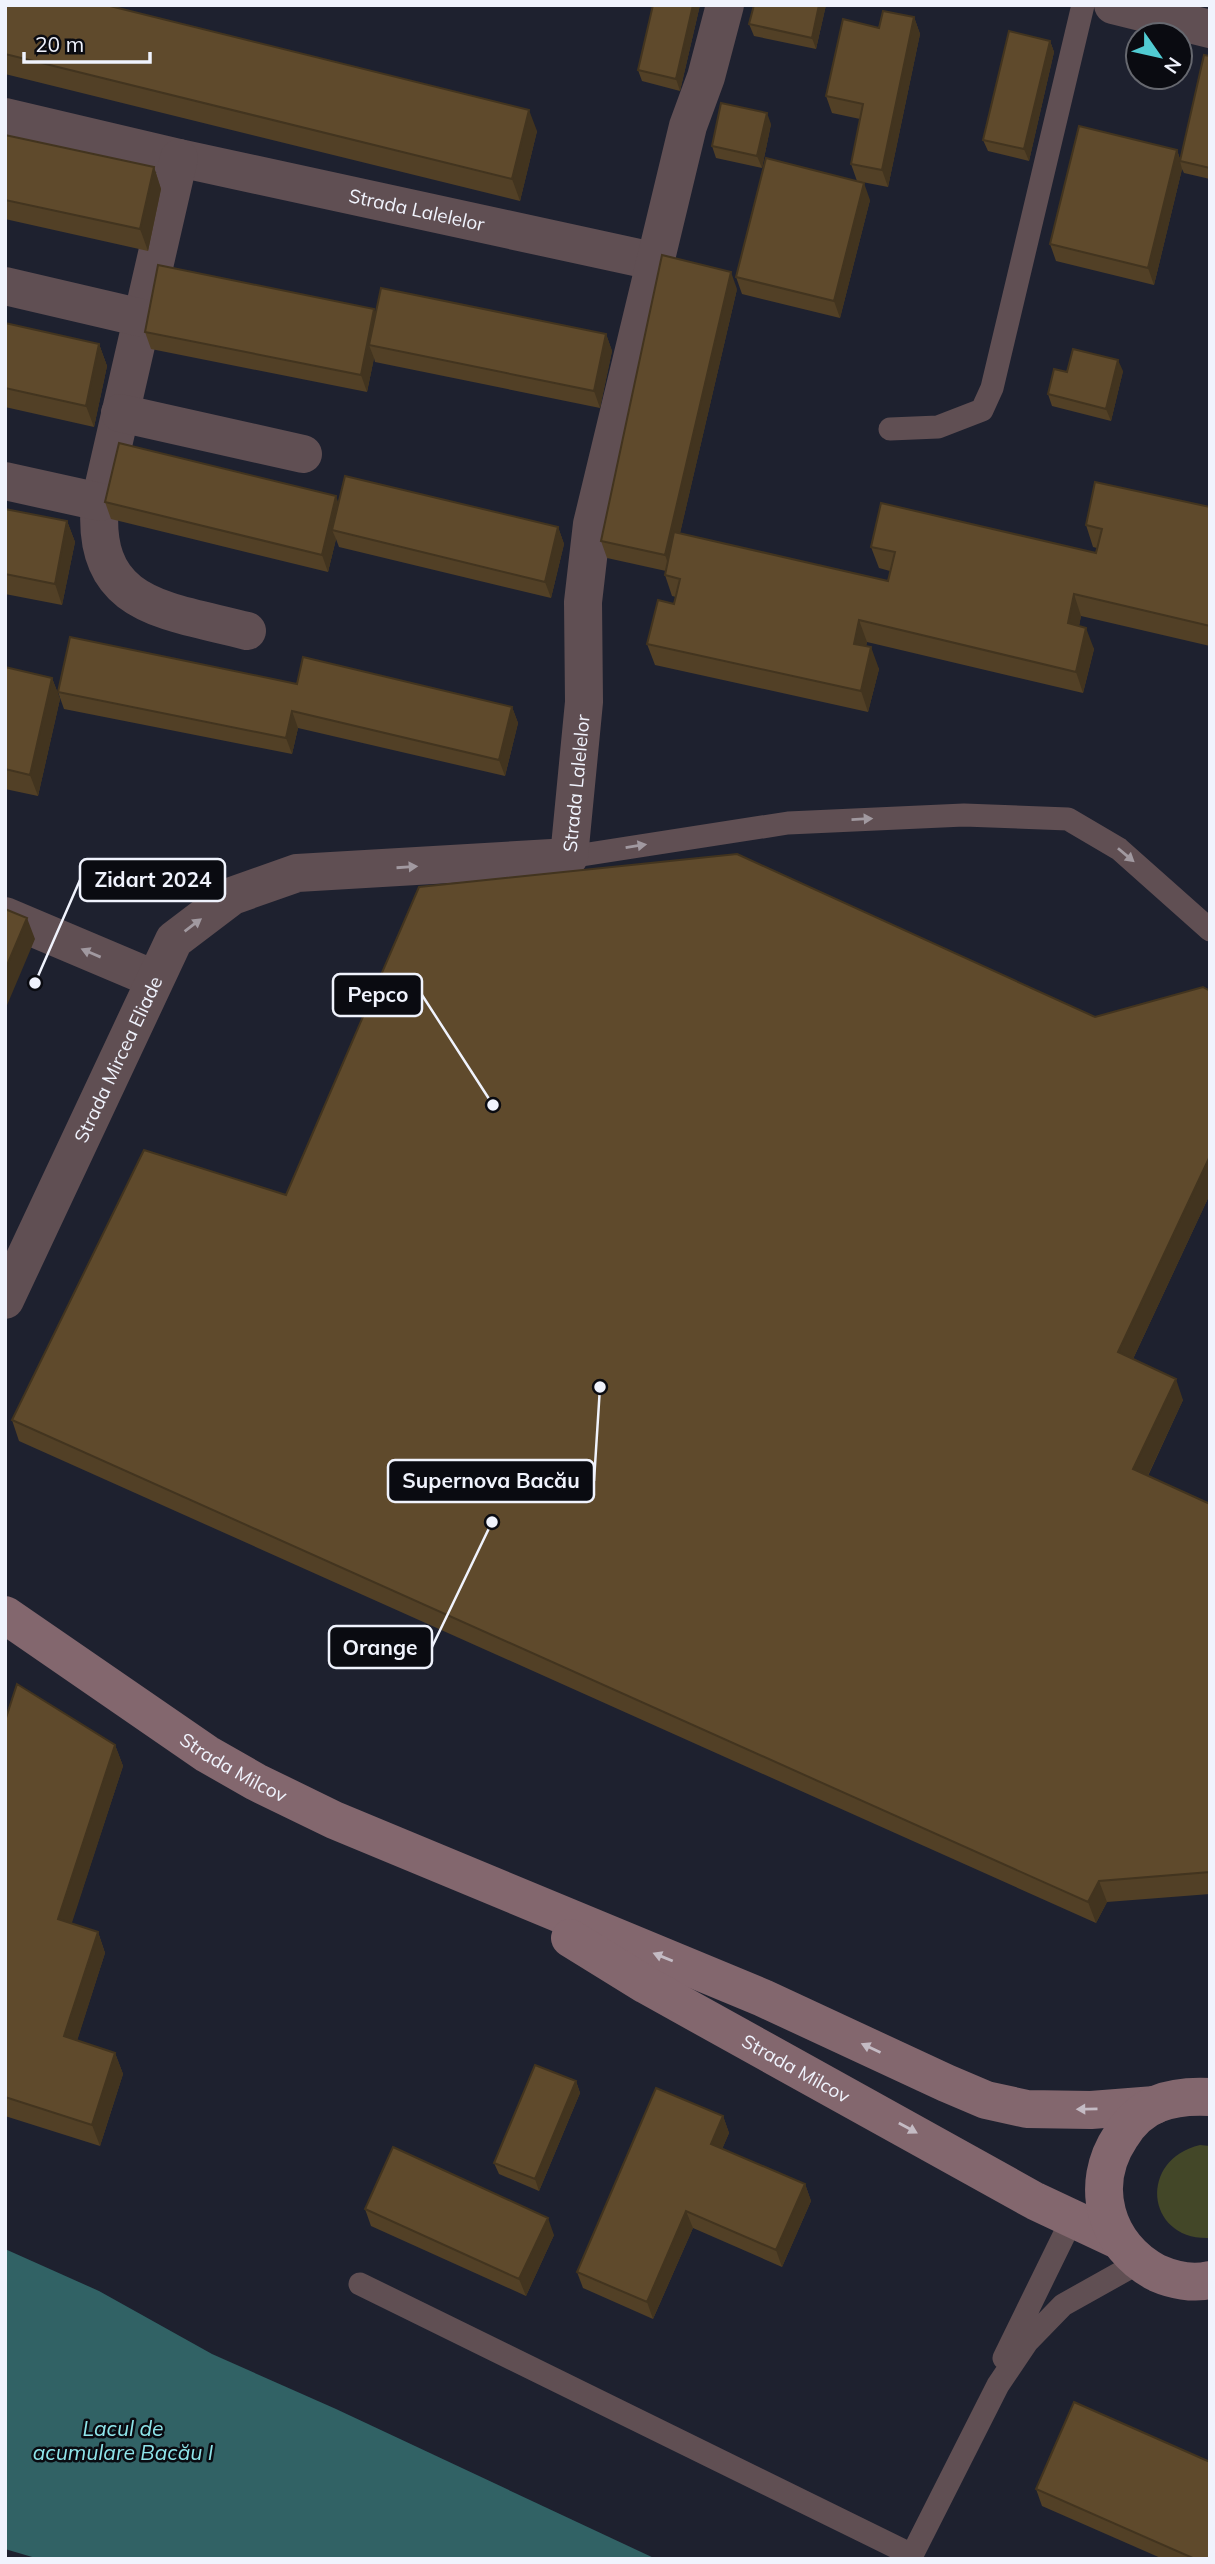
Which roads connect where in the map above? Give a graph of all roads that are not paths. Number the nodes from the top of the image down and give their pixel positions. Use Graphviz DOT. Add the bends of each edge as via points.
graph roads {
  1 [pos="725,5"];
  2 [pos="1083,5"];
  3 [pos="1114,5"];
  4 [pos="1210,29"];
  5 [pos="5,117"];
  6 [pos="178,158"];
  7 [pos="653,261"];
  8 [pos="5,286"];
  9 [pos="142,318"];
  10 [pos="120,412"];
  11 [pos="890,429"];
  12 [pos="303,454"];
  13 [pos="5,481"];
  14 [pos="100,502"];
  15 [pos="247,631"];
  16 [pos="569,857"];
  17 [pos="5,916"];
  18 [pos="1210,930"];
  19 [pos="154,979"];
  20 [pos="7,1289"];
  21 [pos="5,1615"];
  22 [pos="482,1883"];
  23 [pos="1190,2096"];
  24 [pos="1072,2219"];
  25 [pos="1141,2260"];
  26 [pos="1210,2280"];
  27 [pos="360,2284"];
  28 [pos="1210,2309"];
  29 [pos="998,2385"];
  30 [pos="911,2557"];
  1 -- 7 [label="street, Strada Lalelelor"];
  2 -- 11 [label="lane" via="992,388 982,410 938,427"];
  3 -- 4 [label="street"];
  5 -- 6 [label="street, Strada Lalelelor"];
  6 -- 7 [label="street, Strada Lalelelor"];
  6 -- 9 [label="street"];
  7 -- 16 [label="street, Strada Lalelelor" via="592,524 583,602 584,702"];
  8 -- 9 [label="street"];
  9 -- 10 [label="street"];
  10 -- 12 [label="street"];
  10 -- 14 [label="street"];
  13 -- 14 [label="street"];
  14 -- 15 [label="street" via="97,530 107,567 122,588 165,610"];
  16 -- 18 [label="lane, one-way" via="788,823 964,815 1068,819 1119,849"];
  19 -- 16 [label="street, Strada Lalelelor, one-way" via="174,940 232,896 297,873"];
  19 -- 17 [label="street, Strada Mircea Eliade, one-way"];
  19 -- 20 [label="street, Strada Mircea Eliade"];
  21 -- 22 [label="main road, Strada Milcov" via="207,1754 256,1782"];
  23 -- 22 [label="main road, Strada Milcov, one-way" via="1091,2110 1027,2109 986,2100 764,1997"];
  22 -- 24 [label="main road, Strada Milcov, one-way" via="646,1985"];
  23 -- 25 [label="main road" via="1129,2123 1112,2150 1103,2180 1106,2211"];
  24 -- 25 [label="main road, Strada Milcov"];
  24 -- 29 [label="lane" via="1015,2332"];
  25 -- 26 [label="main road" via="1199,2283"];
  25 -- 28 [label="main road"];
  25 -- 29 [label="lane" via="1063,2305 1027,2342"];
  27 -- 30 [label="lane"];
  29 -- 30 [label="lane"];
}
